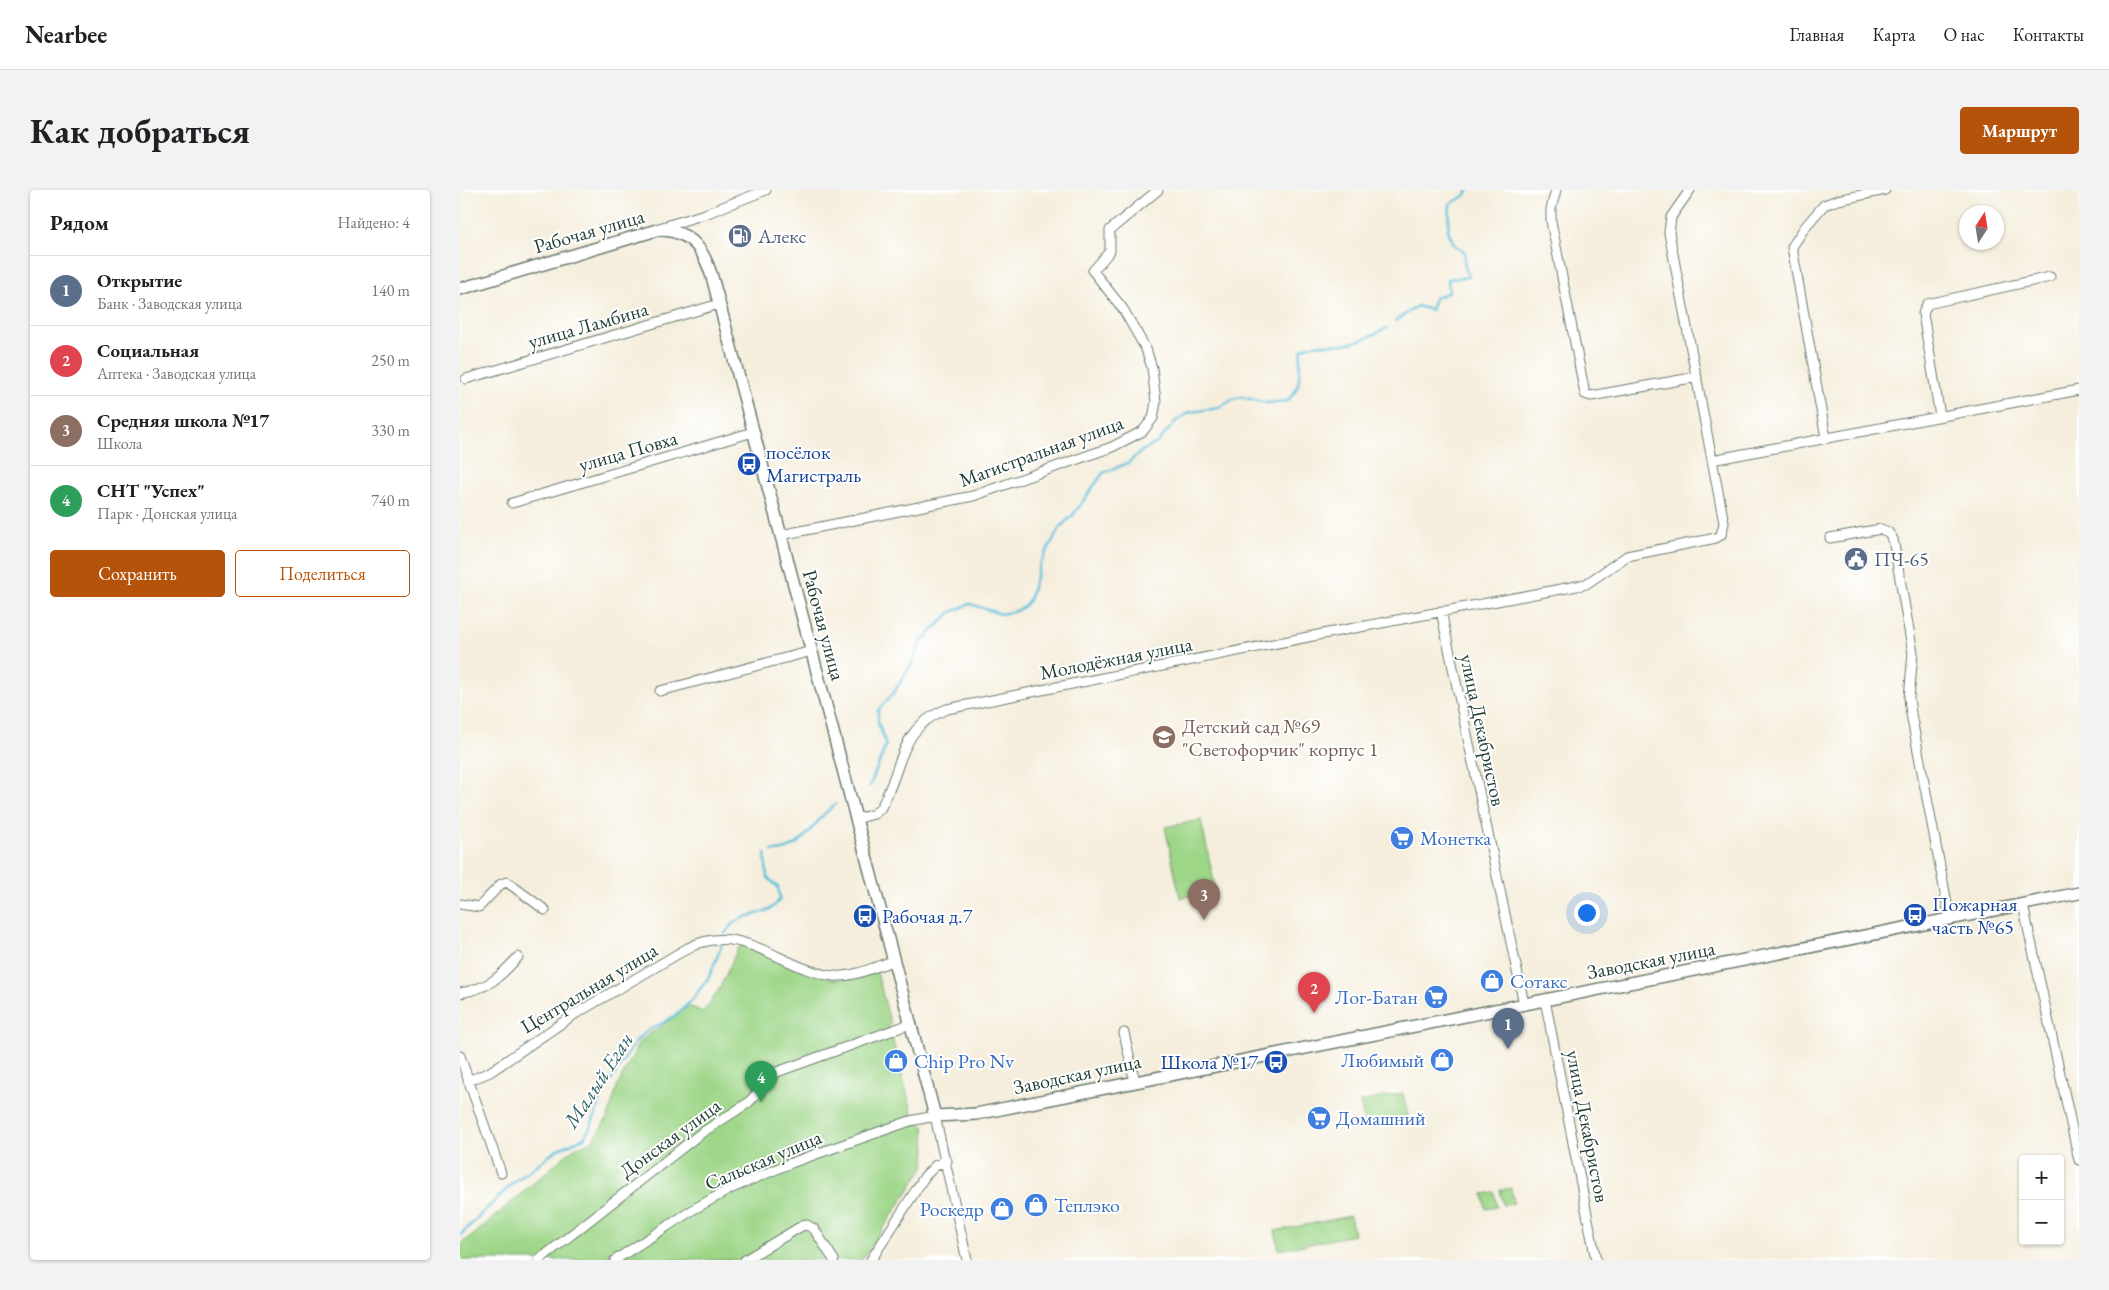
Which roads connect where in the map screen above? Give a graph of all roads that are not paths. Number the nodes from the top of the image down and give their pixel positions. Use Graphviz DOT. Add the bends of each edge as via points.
graph roads {
  1 [pos="766,190"];
  2 [pos="1158,190"];
  3 [pos="1556,190"];
  4 [pos="1690,190"];
  5 [pos="1885,190"];
  6 [pos="644,232"];
  7 [pos="2050,277"];
  8 [pos="460,289"];
  9 [pos="719,304"];
  10 [pos="1697,377"];
  11 [pos="466,379"];
  12 [pos="2079,390"];
  13 [pos="1940,416"];
  14 [pos="754,432"];
  15 [pos="1826,438"];
  16 [pos="1712,460"];
  17 [pos="512,503"];
  18 [pos="781,535"];
  19 [pos="1830,538"];
  20 [pos="1441,611"];
  21 [pos="812,651"];
  22 [pos="660,690"];
  23 [pos="856,819"];
  24 [pos="2079,893"];
  25 [pos="460,904"];
  26 [pos="2024,905"];
  27 [pos="545,910"];
  28 [pos="1950,919"];
  29 [pos="518,957"];
  30 [pos="894,961"];
  31 [pos="460,993"];
  32 [pos="1545,1000"];
  33 [pos="1524,1004"];
  34 [pos="910,1024"];
  35 [pos="1124,1032"];
  36 [pos="460,1056"];
  37 [pos="465,1078"];
  38 [pos="1135,1082"];
  39 [pos="935,1116"];
  40 [pos="2079,1160"];
  41 [pos="946,1161"];
  42 [pos="501,1174"];
  43 [pos="539,1260"];
  44 [pos="615,1260"];
  45 [pos="746,1260"];
  46 [pos="834,1260"];
  47 [pos="871,1260"];
  48 [pos="967,1260"];
  49 [pos="1596,1260"];
  1 -- 6 [label="street" via="705,214"];
  2 -- 18 [label="street, Магистральная улица" via="1110,230 1110,251 1093,271 1123,309 1146,349 1152,368 1156,402 1153,418 1143,431 1112,447 973,496"];
  3 -- 10 [label="street" via="1551,221 1585,394 1591,396"];
  4 -- 10 [label="street" via="1671,217 1669,232"];
  5 -- 15 [label="street" via="1824,205 1792,247"];
  6 -- 8 [label="street, Рабочая улица"];
  6 -- 9 [label="street, Рабочая улица" via="672,231 692,240 705,257"];
  7 -- 13 [label="street" via="1928,304 1923,314"];
  9 -- 11 [label="street, улица Ламбина"];
  9 -- 14 [label="street, Рабочая улица"];
  10 -- 16 [label="street"];
  12 -- 13 [label="street"];
  13 -- 15 [label="street"];
  14 -- 17 [label="street, улица Повха"];
  14 -- 18 [label="street, Рабочая улица"];
  15 -- 16 [label="street"];
  16 -- 20 [label="street, Молодёжная улица" via="1724,522 1724,530 1716,538 1627,556 1586,584"];
  18 -- 21 [label="street, Рабочая улица"];
  19 -- 28 [label="street" via="1881,529 1888,532 1892,540 1913,653 1909,698 1911,714"];
  20 -- 23 [label="street, Молодёжная улица" via="947,709 929,717 915,729 880,809 870,816"];
  20 -- 33 [label="street, улица Декабристов"];
  21 -- 22 [label="street"];
  21 -- 23 [label="street, Рабочая улица"];
  23 -- 30 [label="street, Рабочая улица"];
  24 -- 26 [label="street, Заводская улица"];
  25 -- 27 [label="street" via="479,907 501,884 507,882"];
  26 -- 28 [label="street, Заводская улица"];
  26 -- 40 [label="street"];
  28 -- 32 [label="street, Заводская улица"];
  29 -- 31 [label="street" via="491,983 478,990"];
  30 -- 34 [label="street, Рабочая улица"];
  30 -- 37 [label="street, Центральная улица" via="833,976 755,946 734,940 707,940 575,1014 490,1072"];
  32 -- 33 [label="street, Заводская улица"];
  32 -- 49 [label="street, улица Декабристов"];
  33 -- 38 [label="street, Заводская улица"];
  34 -- 39 [label="street, Рабочая улица"];
  34 -- 43 [label="street, Донская улица" via="776,1072 748,1103 700,1134"];
  35 -- 38 [label="street"];
  36 -- 37 [label="street"];
  37 -- 42 [label="street"];
  38 -- 39 [label="street, Заводская улица" via="976,1114"];
  39 -- 41 [label="street, Рабочая улица"];
  39 -- 44 [label="street, Сальская улица" via="910,1121 791,1163 732,1188"];
  41 -- 47 [label="street" via="936,1165 926,1176"];
  41 -- 48 [label="street, Рабочая улица"];
  45 -- 46 [label="street" via="805,1224 814,1229"];
}
